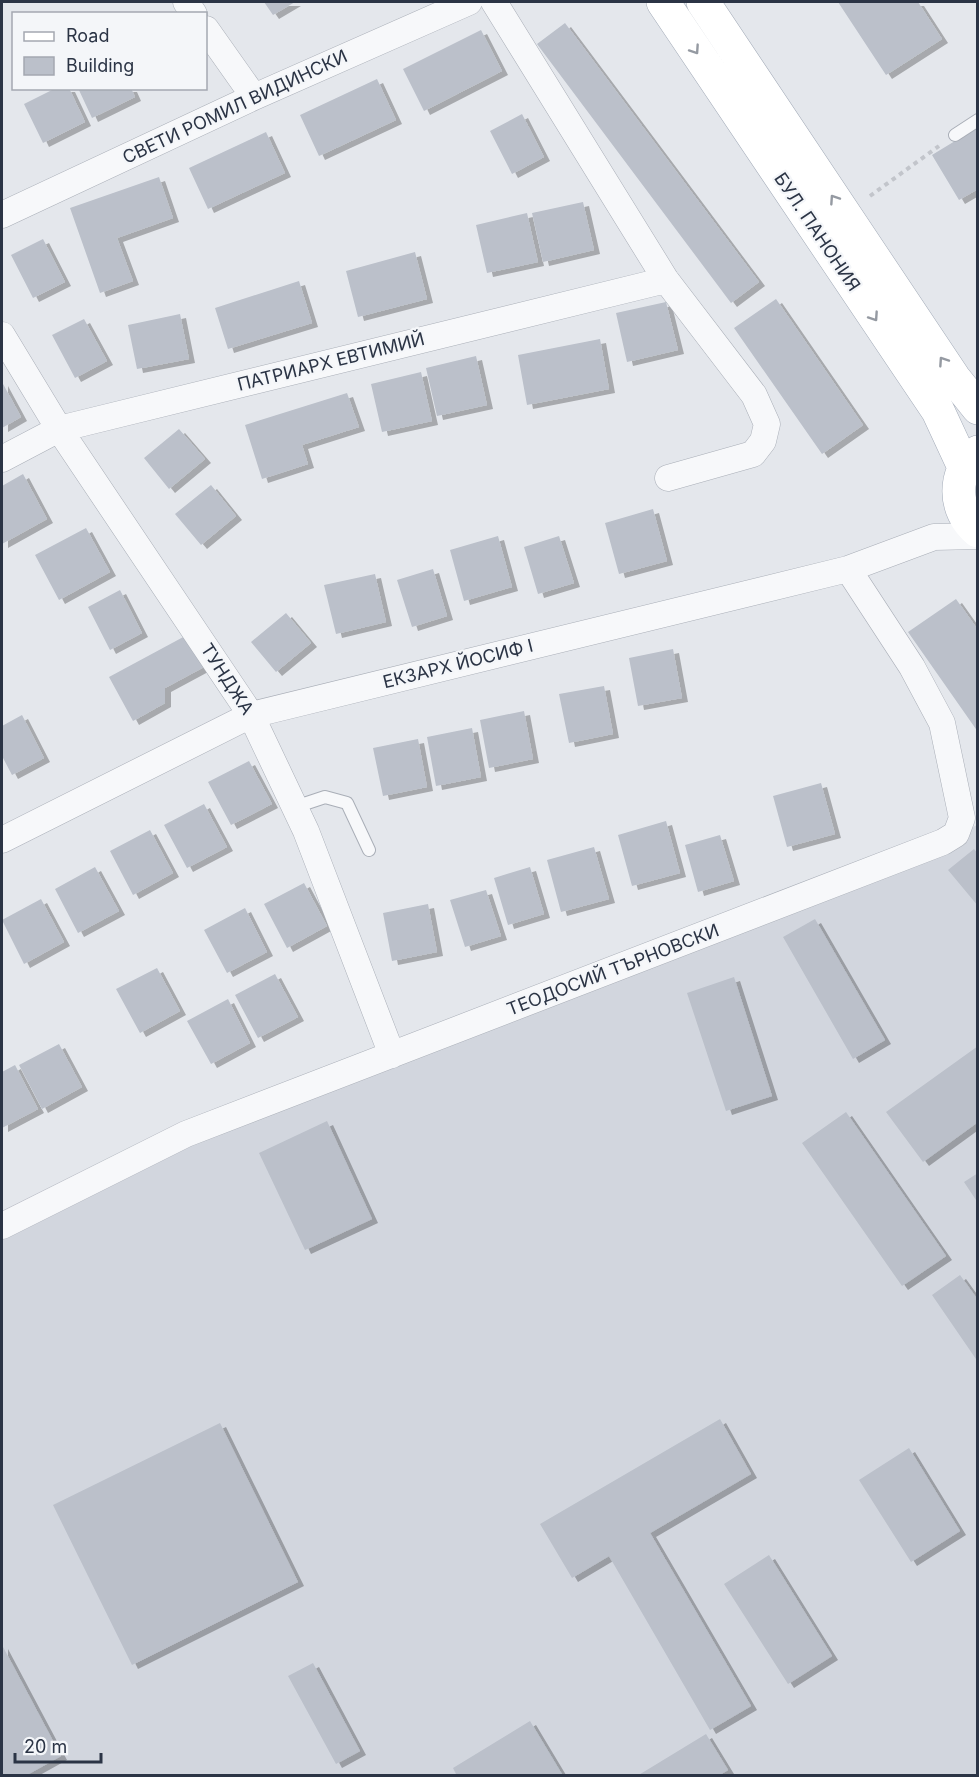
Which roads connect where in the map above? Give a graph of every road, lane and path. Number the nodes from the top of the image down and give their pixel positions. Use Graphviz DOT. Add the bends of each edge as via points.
graph roads {
  1 [pos="469,2"];
  2 [pos="495,2"];
  3 [pos="663,2"];
  4 [pos="703,2"];
  5 [pos="207,30"];
  6 [pos="254,97"];
  7 [pos="978,120"];
  8 [pos="955,135"];
  9 [pos="2,215"];
  10 [pos="666,280"];
  11 [pos="2,335"];
  12 [pos="978,408"];
  13 [pos="59,429"];
  14 [pos="2,459"];
  15 [pos="967,472"];
  16 [pos="668,478"];
  17 [pos="978,531"];
  18 [pos="978,536"];
  19 [pos="934,537"];
  20 [pos="848,568"];
  21 [pos="251,715"];
  22 [pos="295,807"];
  23 [pos="2,840"];
  24 [pos="369,850"];
  25 [pos="392,1055"];
  26 [pos="2,1226"];
  1 -- 6 [label="street, СВЕТИ РОМИЛ ВИДИНСКИ"];
  2 -- 10 [label="street"];
  3 -- 15 [label="main road, БУЛ. ПАНОНИЯ, one-way" via="938,411"];
  12 -- 4 [label="main road, БУЛ. ПАНОНИЯ, one-way"];
  5 -- 6 [label="street"];
  6 -- 9 [label="street, СВЕТИ РОМИЛ ВИДИНСКИ"];
  7 -- 8 [label="lane"];
  10 -- 13 [label="street, ПАТРИАРХ ЕВТИМИЙ"];
  10 -- 16 [label="street" via="754,394 766,424 763,441 753,454"];
  11 -- 13 [label="street, ТУНДЖА"];
  13 -- 14 [label="street, ПАТРИАРХ ЕВТИМИЙ"];
  13 -- 21 [label="street, ТУНДЖА"];
  15 -- 17 [label="main road, БУЛ. ПАНОНИЯ" via="963,513"];
  15 -- 19 [label="street"];
  18 -- 19 [label="street, ЕКЗАРХ ЙОСИФ I"];
  19 -- 20 [label="street, ЕКЗАРХ ЙОСИФ I"];
  20 -- 21 [label="street, ЕКЗАРХ ЙОСИФ I"];
  20 -- 25 [label="street, ТЕОДОСИЙ ТЪРНОВСКИ" via="912,667 942,723 962,818 956,834"];
  21 -- 22 [label="street, ТУНДЖА"];
  21 -- 23 [label="street, ЕКЗАРХ ЙОСИФ I"];
  22 -- 24 [label="lane" via="325,797 347,803"];
  22 -- 25 [label="street, ТУНДЖА"];
  25 -- 26 [label="street, ТЕОДОСИЙ ТЪРНОВСКИ" via="186,1134"];
}
